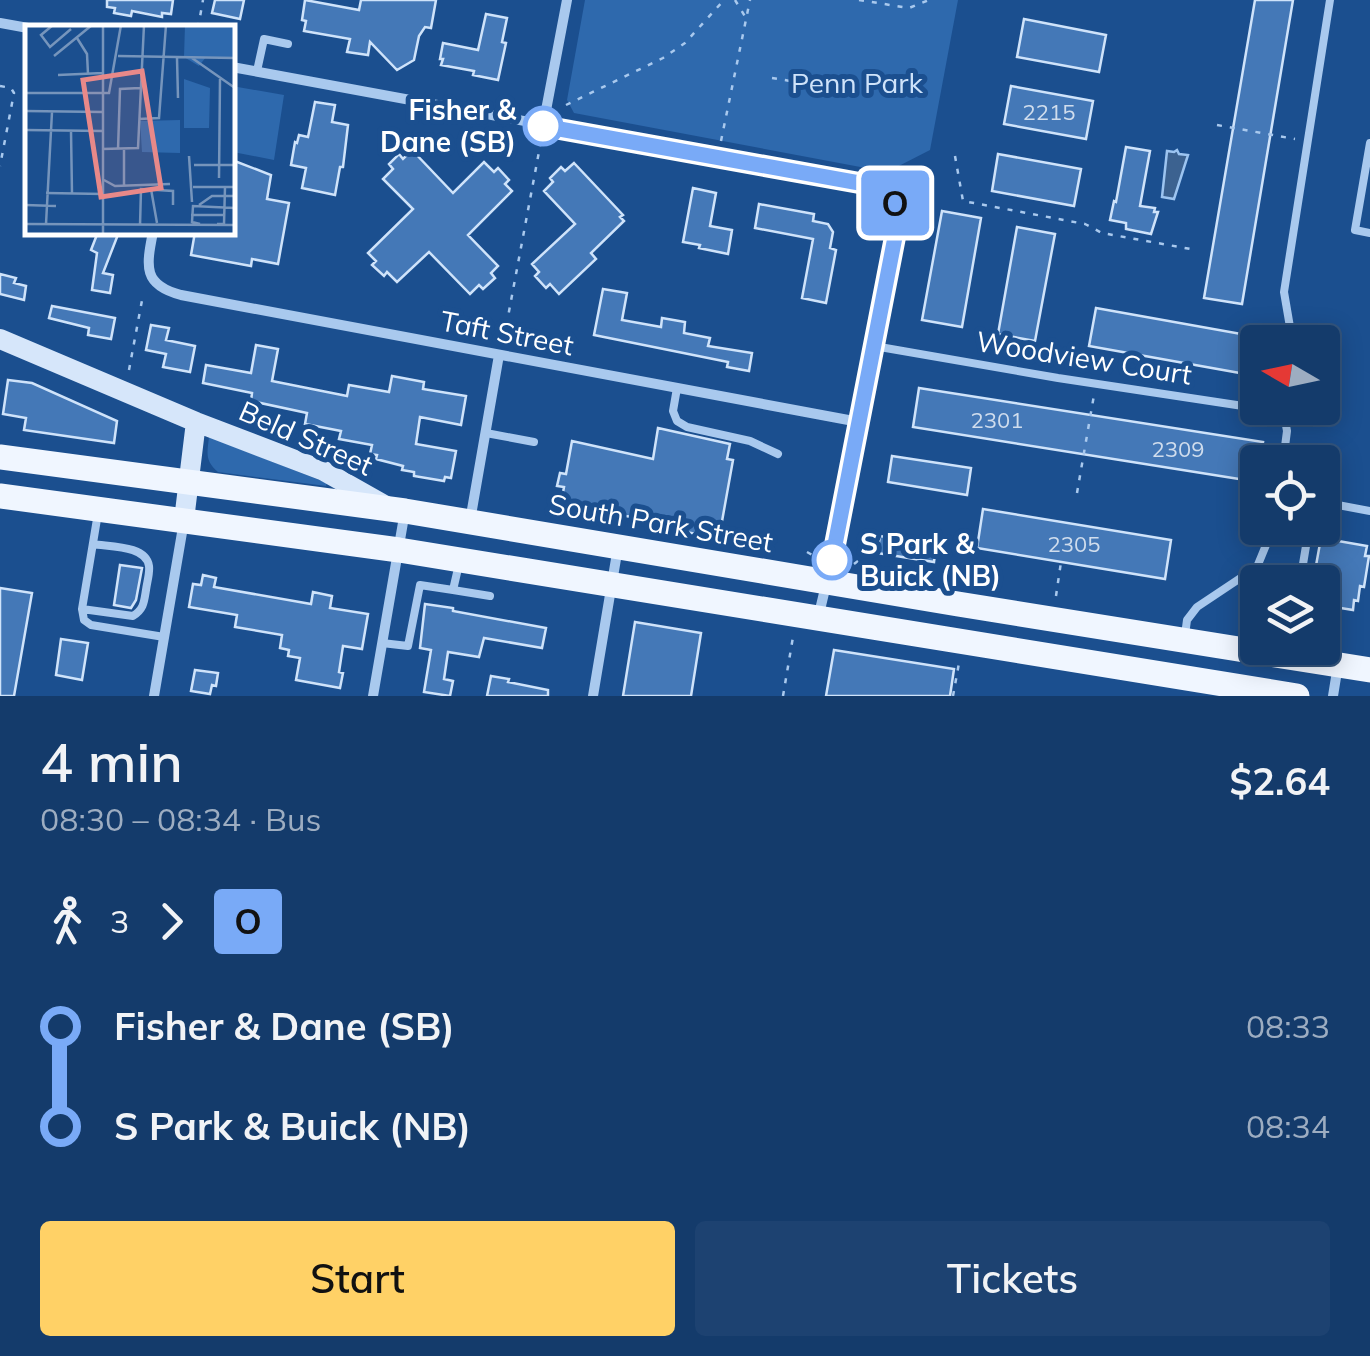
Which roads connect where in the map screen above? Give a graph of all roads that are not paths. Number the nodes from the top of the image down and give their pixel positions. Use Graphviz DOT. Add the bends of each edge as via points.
graph roads {
  1 [pos="567,0"];
  2 [pos="1330,0"];
  3 [pos="0,23"];
  4 [pos="25,27"];
  5 [pos="288,44"];
  6 [pos="235,68"];
  7 [pos="257,72"];
  8 [pos="543,126"];
  9 [pos="1370,143"];
  10 [pos="1370,233"];
  11 [pos="152,235"];
  12 [pos="1290,325"];
  13 [pos="0,338"];
  14 [pos="874,346"];
  15 [pos="499,355"];
  16 [pos="677,388"];
  17 [pos="1240,404"];
  18 [pos="196,422"];
  19 [pos="859,422"];
  20 [pos="486,433"];
  21 [pos="534,442"];
  22 [pos="778,454"];
  23 [pos="0,457"];
  24 [pos="189,483"];
  25 [pos="0,496"];
  26 [pos="1340,505"];
  27 [pos="99,509"];
  28 [pos="398,510"];
  29 [pos="1370,511"];
  30 [pos="184,520"];
  31 [pos="470,521"];
  32 [pos="93,544"];
  33 [pos="1266,545"];
  34 [pos="618,546"];
  35 [pos="399,550"];
  36 [pos="460,559"];
  37 [pos="826,582"];
  38 [pos="612,583"];
  39 [pos="453,590"];
  40 [pos="490,596"];
  41 [pos="82,609"];
  42 [pos="818,618"];
  43 [pos="164,636"];
  44 [pos="1184,639"];
  45 [pos="382,643"];
  46 [pos="1240,648"];
  47 [pos="1340,664"];
  48 [pos="1338,665"];
  49 [pos="1370,670"];
  50 [pos="154,696"];
  51 [pos="373,696"];
  52 [pos="593,696"];
  53 [pos="1296,696"];
  54 [pos="1333,696"];
  1 -- 8 [label="street"];
  2 -- 12 [label="lane" via="1284,292"];
  3 -- 4 [label="street"];
  5 -- 7 [label="lane" via="264,39"];
  6 -- 7 [label="street"];
  7 -- 8 [label="street"];
  8 -- 14 [label="street" via="885,191 896,204 896,232"];
  9 -- 10 [label="lane" via="1355,230"];
  11 -- 15 [label="street, Taft Street" via="148,260 162,290"];
  13 -- 18 [label="street, Beld Street"];
  14 -- 17 [label="lane, Woodview Court"];
  14 -- 19 [label="street"];
  15 -- 16 [label="street, Taft Street"];
  15 -- 20 [label="street"];
  16 -- 19 [label="street, Taft Street"];
  16 -- 22 [label="lane" via="673,411 687,427"];
  18 -- 24 [label="street, Beld Street"];
  18 -- 28 [label="street, Beld Street" via="324,471"];
  19 -- 37 [label="street"];
  20 -- 21 [label="lane"];
  20 -- 31 [label="street"];
  23 -- 24 [label="main road, South Park Street"];
  24 -- 28 [label="main road, South Park Street"];
  24 -- 30 [label="street, Beld Street"];
  25 -- 27 [label="main road"];
  26 -- 29 [label="lane"];
  27 -- 30 [label="main road"];
  27 -- 32 [label="lane"];
  28 -- 31 [label="main road, South Park Street"];
  28 -- 35 [label="street"];
  30 -- 35 [label="main road"];
  30 -- 43 [label="street"];
  31 -- 34 [label="main road, South Park Street"];
  32 -- 41 [label="lane"];
  32 -- 41 [label="lane" via="146,557 143,606 132,616"];
  33 -- 44 [label="lane" via="1257,567 1197,607"];
  34 -- 37 [label="main road, South Park Street"];
  34 -- 38 [label="street"];
  35 -- 36 [label="main road"];
  35 -- 45 [label="street"];
  36 -- 38 [label="main road"];
  36 -- 39 [label="lane"];
  37 -- 42 [label="street"];
  37 -- 44 [label="main road, South Park Street"];
  38 -- 42 [label="main road"];
  38 -- 52 [label="street"];
  39 -- 40 [label="lane"];
  39 -- 45 [label="lane" via="420,584 408,646"];
  41 -- 43 [label="lane" via="91,625"];
  42 -- 53 [label="main road"];
  43 -- 50 [label="street"];
  44 -- 46 [label="main road, South Park Street"];
  45 -- 51 [label="street"];
  47 -- 49 [label="main road, South Park Street"];
  48 -- 54 [label="street"];
}
